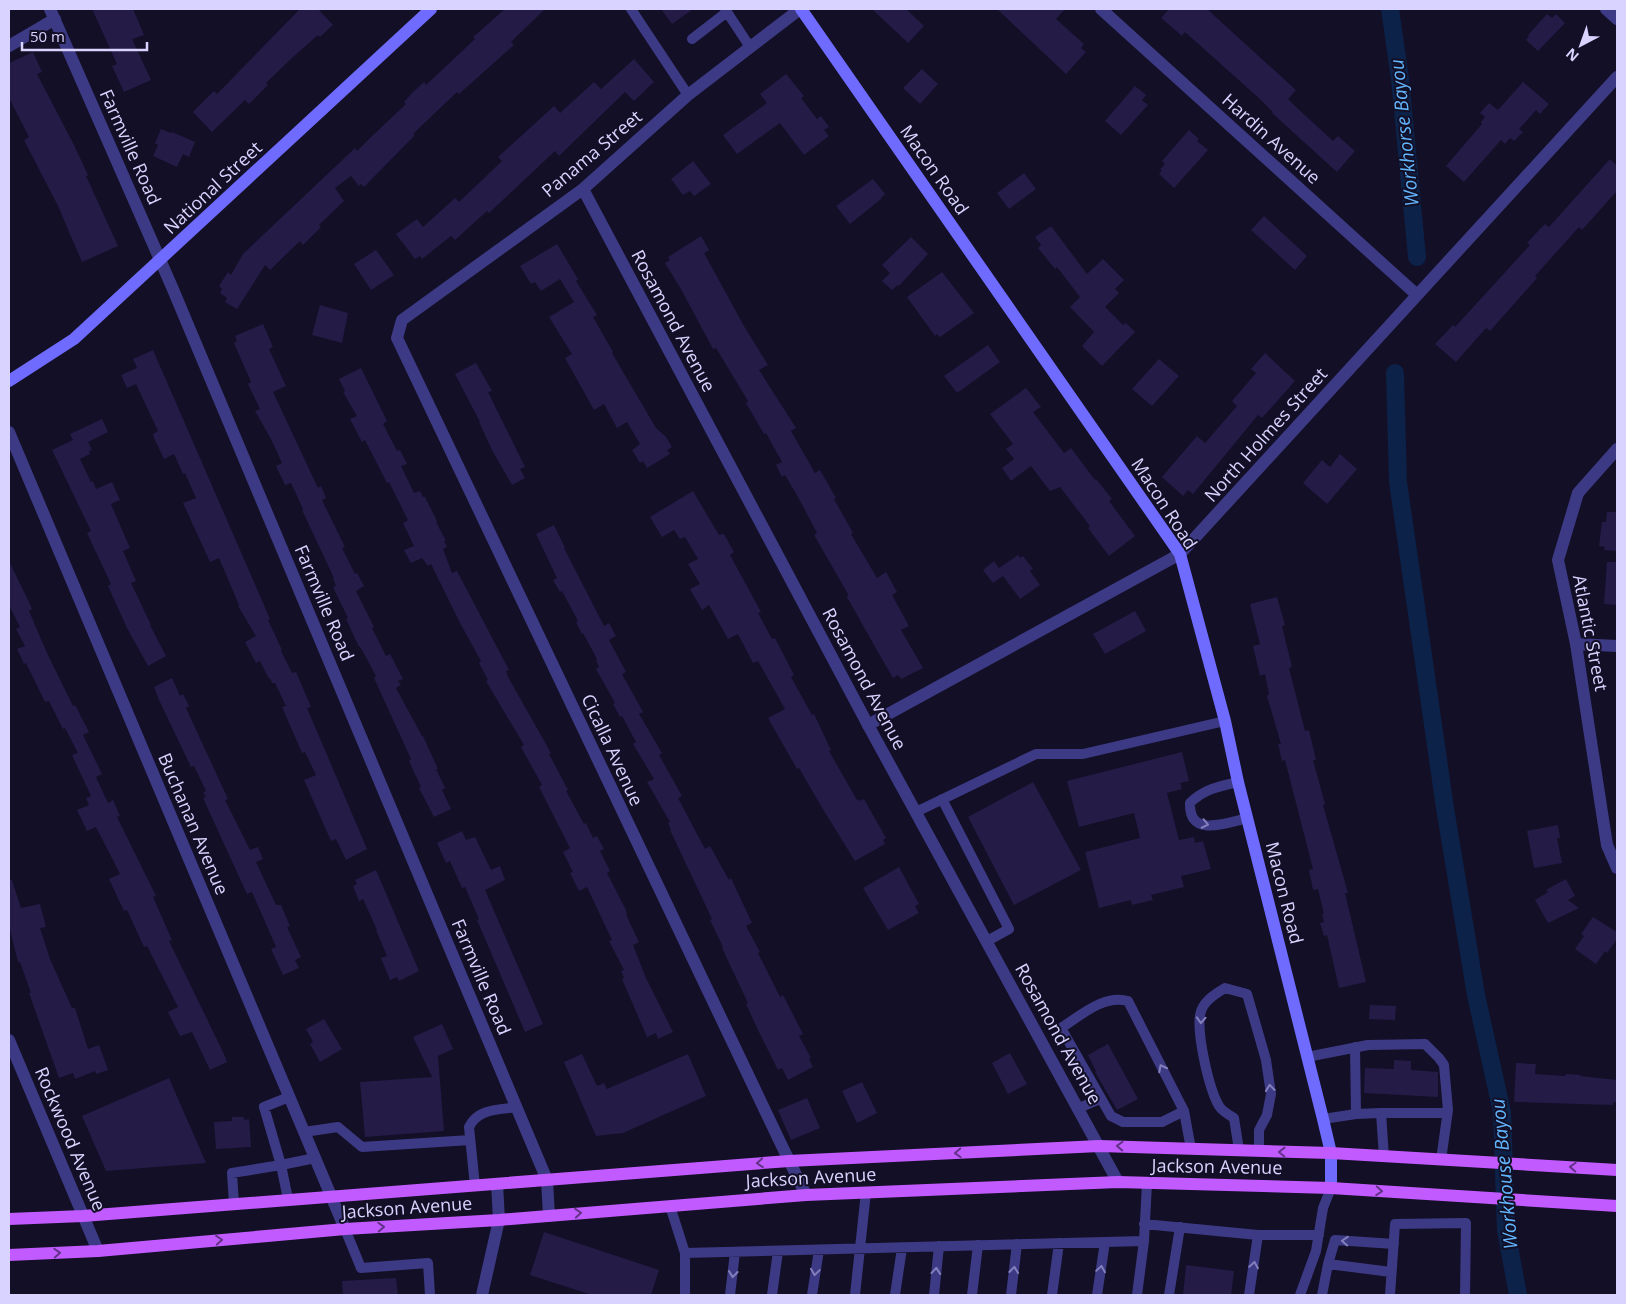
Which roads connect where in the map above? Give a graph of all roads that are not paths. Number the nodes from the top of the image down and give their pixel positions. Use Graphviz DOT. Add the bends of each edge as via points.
graph roads {
  1 [pos="431,9"];
  2 [pos="631,9"];
  3 [pos="800,9"];
  4 [pos="1101,9"];
  5 [pos="1606,9"];
  6 [pos="726,10"];
  7 [pos="52,14"];
  8 [pos="1617,19"];
  9 [pos="692,40"];
  10 [pos="9,46"];
  11 [pos="750,47"];
  12 [pos="1617,77"];
  13 [pos="688,95"];
  14 [pos="583,189"];
  15 [pos="160,261"];
  16 [pos="1417,295"];
  17 [pos="402,320"];
  18 [pos="9,381"];
  19 [pos="9,432"];
  20 [pos="1617,449"];
  21 [pos="1180,554"];
  22 [pos="1576,644"];
  23 [pos="1617,646"];
  24 [pos="1225,721"];
  25 [pos="868,725"];
  26 [pos="1238,782"];
  27 [pos="942,799"];
  28 [pos="916,812"];
  29 [pos="1248,818"];
  30 [pos="1617,868"];
  31 [pos="987,941"];
  32 [pos="9,1040"];
  33 [pos="1355,1047"];
  34 [pos="1307,1057"];
  35 [pos="289,1097"];
  36 [pos="1100,1099"];
  37 [pos="517,1107"];
  38 [pos="1078,1108"];
  39 [pos="1184,1111"];
  40 [pos="1447,1113"];
  41 [pos="1356,1114"];
  42 [pos="1380,1114"];
  43 [pos="1324,1119"];
  44 [pos="304,1132"];
  45 [pos="470,1140"];
  46 [pos="1099,1146"];
  47 [pos="1191,1149"];
  48 [pos="1239,1150"];
  49 [pos="1259,1151"];
  50 [pos="1331,1153"];
  51 [pos="1384,1157"];
  52 [pos="315,1158"];
  53 [pos="1441,1160"];
  54 [pos="789,1161"];
  55 [pos="281,1165"];
  56 [pos="1617,1170"];
  57 [pos="547,1180"];
  58 [pos="1118,1182"];
  59 [pos="1147,1183"];
  60 [pos="497,1184"];
  61 [pos="475,1186"];
  62 [pos="1330,1188"];
  63 [pos="866,1192"];
  64 [pos="806,1195"];
  65 [pos="331,1196"];
  66 [pos="288,1200"];
  67 [pos="234,1204"];
  68 [pos="670,1206"];
  69 [pos="1617,1206"];
  70 [pos="83,1216"];
  71 [pos="549,1216"];
  72 [pos="9,1219"];
  73 [pos="499,1220"];
  74 [pos="1144,1224"];
  75 [pos="1180,1227"];
  76 [pos="345,1230"];
  77 [pos="1258,1235"];
  78 [pos="1319,1235"];
  79 [pos="1144,1241"];
  80 [pos="1106,1242"];
  81 [pos="1059,1243"];
  82 [pos="1017,1244"];
  83 [pos="1394,1244"];
  84 [pos="978,1245"];
  85 [pos="939,1246"];
  86 [pos="902,1248"];
  87 [pos="861,1249"];
  88 [pos="818,1250"];
  89 [pos="98,1251"];
  90 [pos="778,1251"];
  91 [pos="735,1252"];
  92 [pos="685,1253"];
  93 [pos="9,1255"];
  94 [pos="1328,1264"];
  95 [pos="1391,1272"];
  96 [pos="430,1295"];
  97 [pos="482,1295"];
  98 [pos="685,1295"];
  99 [pos="730,1295"];
  100 [pos="772,1295"];
  101 [pos="812,1295"];
  102 [pos="856,1295"];
  103 [pos="895,1295"];
  104 [pos="934,1295"];
  105 [pos="972,1295"];
  106 [pos="1012,1295"];
  107 [pos="1052,1295"];
  108 [pos="1097,1295"];
  109 [pos="1137,1295"];
  110 [pos="1169,1295"];
  111 [pos="1249,1295"];
  112 [pos="1300,1295"];
  113 [pos="1322,1295"];
  114 [pos="1390,1295"];
  115 [pos="1465,1295"];
  1 -- 15 [label="main road, National Street"];
  2 -- 13 [label="lane"];
  3 -- 11 [label="street, Panama Street"];
  3 -- 21 [label="main road, Macon Road"];
  4 -- 16 [label="street, Hardin Avenue"];
  5 -- 8 [label="street"];
  6 -- 9 [label="lane"];
  6 -- 11 [label="lane"];
  7 -- 10 [label="street"];
  7 -- 15 [label="street, Farmville Road"];
  11 -- 13 [label="street, Panama Street"];
  12 -- 16 [label="street, North Holmes Street"];
  13 -- 14 [label="street, Panama Street"];
  14 -- 17 [label="street, Panama Street"];
  14 -- 25 [label="street, Rosamond Avenue"];
  15 -- 18 [label="main road, National Street" via="74,340"];
  15 -- 37 [label="street, Farmville Road"];
  16 -- 21 [label="street, North Holmes Street"];
  17 -- 54 [label="street, Cicalla Avenue" via="396,338"];
  19 -- 35 [label="street, Buchanan Avenue"];
  20 -- 22 [label="street, Atlantic Street" via="1578,493 1558,560"];
  21 -- 24 [label="main road, Macon Road"];
  21 -- 25 [label="street, North Holmes Street"];
  22 -- 23 [label="street"];
  22 -- 30 [label="street, Atlantic Street" via="1607,846"];
  24 -- 26 [label="main road, Macon Road"];
  24 -- 27 [label="lane" via="1083,754 1036,754"];
  25 -- 28 [label="street, Rosamond Avenue"];
  26 -- 29 [label="main road, Macon Road"];
  26 -- 29 [label="lane, one-way" via="1197,795 1190,802 1190,811 1194,820 1202,825"];
  27 -- 28 [label="lane"];
  27 -- 31 [label="lane" via="1009,929"];
  28 -- 31 [label="street, Rosamond Avenue"];
  29 -- 34 [label="main road, Macon Road"];
  31 -- 38 [label="street, Rosamond Avenue"];
  32 -- 70 [label="street, Rockwood Avenue"];
  33 -- 34 [label="lane"];
  33 -- 40 [label="lane" via="1425,1044 1444,1066"];
  33 -- 41 [label="lane"];
  34 -- 43 [label="main road, Macon Road"];
  35 -- 44 [label="street, Buchanan Avenue"];
  35 -- 55 [label="lane" via="264,1107"];
  36 -- 38 [label="lane"];
  36 -- 39 [label="lane" via="1111,1116 1123,1122 1162,1122"];
  39 -- 36 [label="lane, one-way" via="1128,1001 1120,999 1097,1004 1061,1028"];
  37 -- 45 [label="lane" via="481,1113 469,1127"];
  37 -- 57 [label="street, Farmville Road"];
  38 -- 46 [label="street, Rosamond Avenue"];
  39 -- 47 [label="lane"];
  40 -- 42 [label="lane"];
  40 -- 53 [label="lane"];
  41 -- 42 [label="lane"];
  41 -- 43 [label="lane"];
  42 -- 51 [label="lane"];
  43 -- 50 [label="main road, Macon Road"];
  44 -- 45 [label="lane" via="338,1127 362,1147"];
  44 -- 52 [label="street, Buchanan Avenue"];
  45 -- 61 [label="lane"];
  47 -- 46 [label="main road, Jackson Avenue, one-way"];
  46 -- 54 [label="main road, Jackson Avenue, one-way"];
  46 -- 58 [label="street, Rosamond Avenue"];
  47 -- 48 [label="main road, Jackson Avenue"];
  48 -- 49 [label="main road, Jackson Avenue"];
  49 -- 48 [label="lane, one-way" via="1259,1130 1267,1115 1271,1094 1266,1060 1247,994 1225,988 1209,998 1200,1014 1202,1045 1210,1086 1220,1108 1234,1118"];
  50 -- 49 [label="main road, Jackson Avenue, one-way"];
  50 -- 51 [label="main road, Jackson Avenue"];
  50 -- 62 [label="main road, Macon Road"];
  51 -- 53 [label="main road, Jackson Avenue"];
  52 -- 55 [label="lane"];
  52 -- 65 [label="street, Buchanan Avenue"];
  56 -- 53 [label="main road, Jackson Avenue, one-way"];
  54 -- 57 [label="main road, Jackson Avenue, one-way"];
  54 -- 64 [label="street, Cicalla Avenue"];
  55 -- 66 [label="lane"];
  55 -- 67 [label="lane" via="232,1173"];
  57 -- 60 [label="main road, Jackson Avenue"];
  57 -- 71 [label="street, Farmville Road"];
  58 -- 59 [label="main road, Jackson Avenue"];
  58 -- 63 [label="main road, Jackson Avenue"];
  59 -- 62 [label="main road, Jackson Avenue"];
  59 -- 74 [label="lane"];
  60 -- 61 [label="main road, Jackson Avenue"];
  60 -- 73 [label="street"];
  61 -- 65 [label="main road, Jackson Avenue"];
  62 -- 69 [label="main road, Jackson Avenue, one-way"];
  62 -- 78 [label="lane"];
  63 -- 64 [label="main road, Jackson Avenue"];
  63 -- 87 [label="lane"];
  64 -- 68 [label="main road, Jackson Avenue"];
  65 -- 66 [label="main road, Jackson Avenue"];
  65 -- 76 [label="street, Buchanan Avenue"];
  66 -- 67 [label="main road, Jackson Avenue"];
  67 -- 70 [label="main road, Jackson Avenue"];
  71 -- 68 [label="main road, Jackson Avenue, one-way"];
  68 -- 92 [label="lane"];
  70 -- 72 [label="main road, Jackson Avenue"];
  70 -- 89 [label="street, Rockwood Avenue"];
  71 -- 73 [label="main road, Jackson Avenue"];
  76 -- 73 [label="main road, Jackson Avenue, one-way"];
  73 -- 97 [label="street"];
  74 -- 75 [label="lane"];
  74 -- 79 [label="lane"];
  75 -- 77 [label="lane"];
  75 -- 110 [label="lane"];
  89 -- 76 [label="main road, Jackson Avenue, one-way"];
  76 -- 96 [label="lane" via="362,1268 428,1262"];
  77 -- 78 [label="lane"];
  111 -- 77 [label="lane, one-way"];
  78 -- 112 [label="lane"];
  79 -- 80 [label="lane"];
  79 -- 109 [label="lane"];
  80 -- 81 [label="lane"];
  108 -- 80 [label="lane, one-way"];
  81 -- 82 [label="lane"];
  81 -- 107 [label="lane"];
  82 -- 84 [label="lane"];
  106 -- 82 [label="lane, one-way"];
  83 -- 94 [label="lane, one-way" via="1335,1240"];
  83 -- 95 [label="lane"];
  83 -- 115 [label="lane" via="1395,1224 1466,1223"];
  84 -- 85 [label="lane"];
  84 -- 105 [label="lane"];
  85 -- 86 [label="lane"];
  104 -- 85 [label="lane, one-way"];
  86 -- 87 [label="lane"];
  86 -- 103 [label="lane"];
  87 -- 88 [label="lane"];
  87 -- 102 [label="lane"];
  88 -- 90 [label="lane"];
  88 -- 101 [label="lane, one-way"];
  93 -- 89 [label="main road, Jackson Avenue, one-way"];
  90 -- 91 [label="lane"];
  90 -- 100 [label="lane"];
  91 -- 92 [label="lane"];
  91 -- 99 [label="lane, one-way"];
  92 -- 98 [label="lane"];
  94 -- 95 [label="lane"];
  94 -- 113 [label="lane"];
  95 -- 114 [label="lane"];
}
